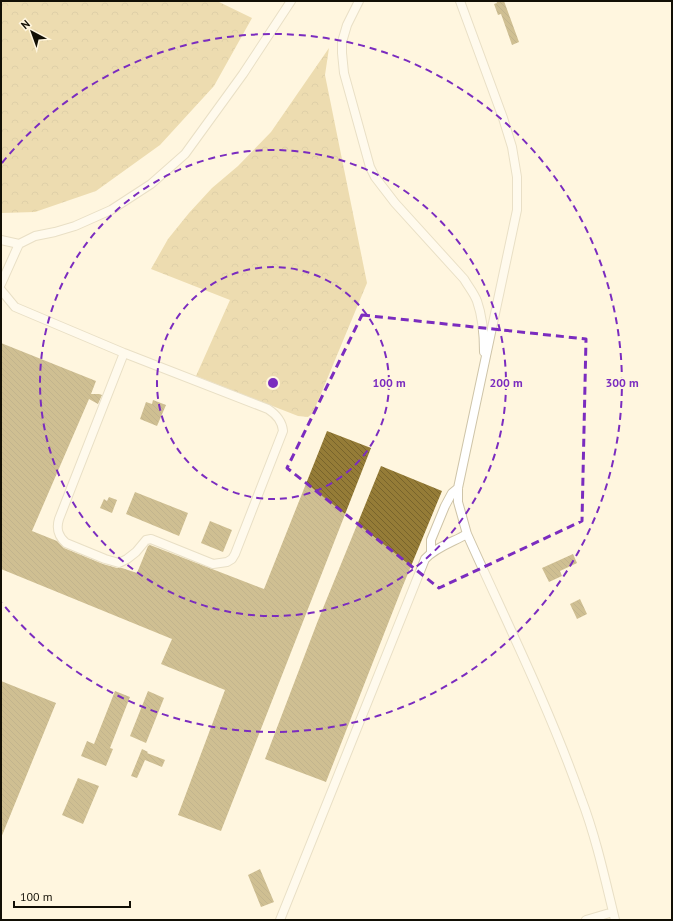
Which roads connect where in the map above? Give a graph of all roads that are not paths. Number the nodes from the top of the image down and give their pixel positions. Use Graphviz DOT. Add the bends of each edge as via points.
graph roads {
  1 [pos="291,1"];
  2 [pos="359,1"];
  3 [pos="460,1"];
  4 [pos="1,240"];
  5 [pos="19,244"];
  6 [pos="1,284"];
  7 [pos="1,290"];
  8 [pos="124,353"];
  9 [pos="482,376"];
  10 [pos="458,488"];
  11 [pos="467,534"];
  12 [pos="431,553"];
  13 [pos="613,912"];
  14 [pos="280,920"];
  15 [pos="586,920"];
  16 [pos="615,920"];
  1 -- 5 [label="lane" via="243,74 185,154 165,173 112,210 75,226 34,236"];
  2 -- 9 [label="lane" via="347,25 342,52 344,73 370,167 395,203 464,279 477,300 484,333"];
  3 -- 9 [label="lane" via="503,118 517,176 517,210"];
  4 -- 5 [label="lane"];
  5 -- 6 [label="lane"];
  7 -- 8 [label="lane" via="15,307"];
  8 -- 8 [label="lane" via="268,409 280,420 283,431 232,559 221,564 213,564 151,539 146,540 136,552 119,563 61,539 57,527 58,519"];
  9 -- 10 [label="lane"];
  10 -- 11 [label="lane" via="458,502"];
  10 -- 12 [label="lane" via="445,506 431,540"];
  11 -- 12 [label="lane"];
  11 -- 13 [label="lane" via="550,720 581,798 600,856"];
  12 -- 14 [label="lane" via="425,559"];
  13 -- 15 [label="lane"];
  13 -- 16 [label="lane"];
}
